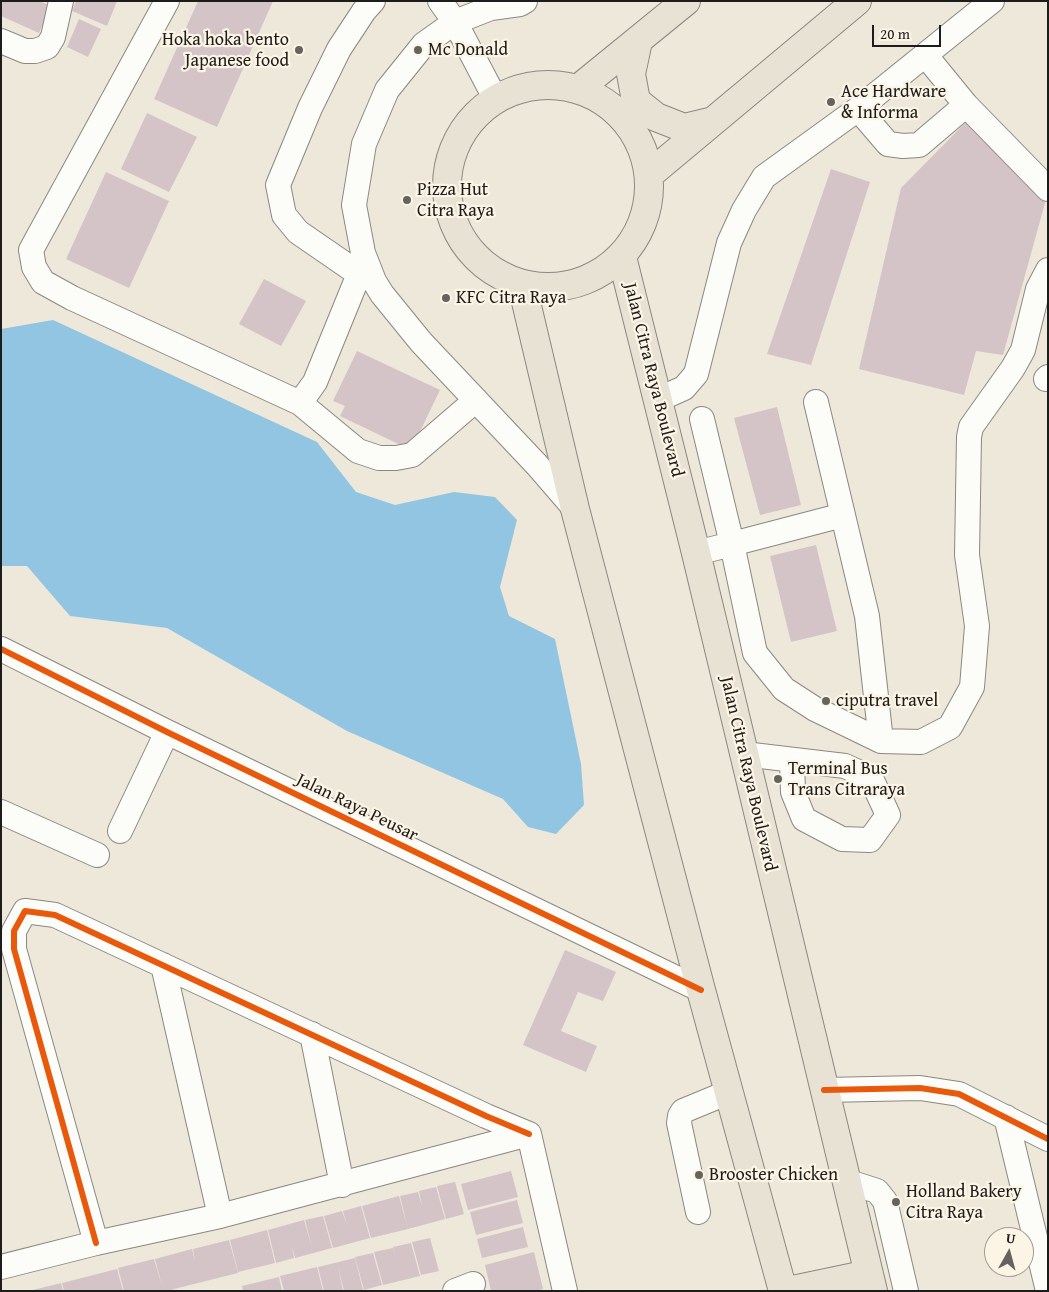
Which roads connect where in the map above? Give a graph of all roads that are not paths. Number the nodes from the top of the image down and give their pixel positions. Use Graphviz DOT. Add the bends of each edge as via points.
graph roads {
  1 [pos="61,1"];
  2 [pos="167,1"];
  3 [pos="373,1"];
  4 [pos="440,1"];
  5 [pos="525,1"];
  6 [pos="857,1"];
  7 [pos="992,1"];
  8 [pos="682,3"];
  9 [pos="455,22"];
  10 [pos="638,40"];
  11 [pos="1,41"];
  12 [pos="926,56"];
  13 [pos="578,89"];
  14 [pos="496,100"];
  15 [pos="966,105"];
  16 [pos="858,108"];
  17 [pos="714,121"];
  18 [pos="650,174"];
  19 [pos="1048,189"];
  20 [pos="622,257"];
  21 [pos="1048,270"];
  22 [pos="367,278"];
  23 [pos="522,285"];
  24 [pos="476,400"];
  25 [pos="657,400"];
  26 [pos="816,402"];
  27 [pos="300,403"];
  28 [pos="702,419"];
  29 [pos="575,508"];
  30 [pos="843,515"];
  31 [pos="732,544"];
  32 [pos="696,553"];
  33 [pos="1,650"];
  34 [pos="167,732"];
  35 [pos="881,741"];
  36 [pos="744,754"];
  37 [pos="792,760"];
  38 [pos="1,812"];
  39 [pos="120,831"];
  40 [pos="97,855"];
  41 [pos="163,965"];
  42 [pos="701,990"];
  43 [pos="312,1034"];
  44 [pos="824,1090"];
  45 [pos="729,1092"];
  46 [pos="1006,1117"];
  47 [pos="529,1134"];
  48 [pos="1048,1139"];
  49 [pos="846,1182"];
  50 [pos="342,1185"];
  51 [pos="698,1212"];
  52 [pos="220,1216"];
  53 [pos="96,1243"];
  54 [pos="1043,1257"];
  55 [pos="1,1267"];
  56 [pos="871,1282"];
  57 [pos="565,1291"];
  58 [pos="783,1291"];
  59 [pos="788,1291"];
  60 [pos="906,1291"];
  61 [pos="1048,1291"];
  1 -- 11 [label="street" via="53,37 47,47 35,52 25,51"];
  2 -- 27 [label="street" via="31,250 34,267 43,282 72,298"];
  3 -- 22 [label="street" via="339,49 278,185 284,215 298,232"];
  4 -- 9 [label="street"];
  5 -- 9 [label="street" via="491,8"];
  6 -- 17 [label="main road"];
  7 -- 12 [label="street"];
  8 -- 10 [label="main road"];
  9 -- 14 [label="street"];
  9 -- 22 [label="street" via="424,44 387,90 364,144 354,205"];
  10 -- 13 [label="main road"];
  10 -- 17 [label="main road" via="631,74 636,101 656,117 684,128"];
  12 -- 15 [label="street"];
  12 -- 16 [label="street"];
  13 -- 14 [label="main road" via="546,84 514,90"];
  13 -- 18 [label="main road" via="604,102 626,121 642,145"];
  14 -- 23 [label="main road" via="485,106 463,129 449,158 445,190 452,222 468,250 492,272"];
  15 -- 16 [label="street" via="919,145 903,146 888,144"];
  15 -- 19 [label="street"];
  16 -- 25 [label="street" via="764,177 729,242 696,374 684,388"];
  17 -- 18 [label="main road"];
  18 -- 20 [label="main road" via="649,204 639,232"];
  20 -- 23 [label="main road" via="592,278 558,288"];
  20 -- 25 [label="main road, Jalan Citra Raya Boulevard"];
  21 -- 35 [label="street" via="1038,289 1023,350 971,427 969,437 967,555 977,626 972,687 950,727 921,742"];
  22 -- 24 [label="street"];
  22 -- 27 [label="street" via="315,382"];
  23 -- 29 [label="main road"];
  24 -- 27 [label="street" via="412,455 396,458 379,458 358,450"];
  24 -- 29 [label="street"];
  25 -- 32 [label="main road, Jalan Citra Raya Boulevard"];
  26 -- 30 [label="street"];
  28 -- 31 [label="street"];
  29 -- 42 [label="main road"];
  30 -- 31 [label="street"];
  30 -- 35 [label="street" via="867,616"];
  31 -- 32 [label="street"];
  31 -- 35 [label="street" via="755,653 784,689 814,709"];
  32 -- 36 [label="main road, Jalan Citra Raya Boulevard"];
  33 -- 34 [label="street, Jalan Raya Peusar"];
  34 -- 39 [label="street"];
  34 -- 42 [label="street, Jalan Raya Peusar"];
  36 -- 37 [label="street"];
  36 -- 44 [label="main road, Jalan Citra Raya Boulevard"];
  38 -- 40 [label="street"];
  41 -- 43 [label="street"];
  41 -- 52 [label="street"];
  41 -- 53 [label="street" via="55,915 25,911 14,931 14,949"];
  42 -- 45 [label="main road"];
  43 -- 47 [label="street"];
  43 -- 50 [label="street"];
  44 -- 46 [label="street" via="920,1088 959,1094"];
  44 -- 49 [label="main road, Jalan Citra Raya Boulevard"];
  45 -- 51 [label="street" via="683,1111 680,1116"];
  45 -- 58 [label="main road"];
  46 -- 48 [label="street"];
  46 -- 54 [label="street"];
  47 -- 50 [label="street"];
  47 -- 57 [label="street"];
  49 -- 56 [label="main road, Jalan Citra Raya Boulevard"];
  49 -- 60 [label="street" via="877,1190 885,1201"];
  50 -- 52 [label="street"];
  52 -- 53 [label="street"];
  53 -- 55 [label="street"];
  54 -- 61 [label="street"];
  56 -- 59 [label="main road"];
}
